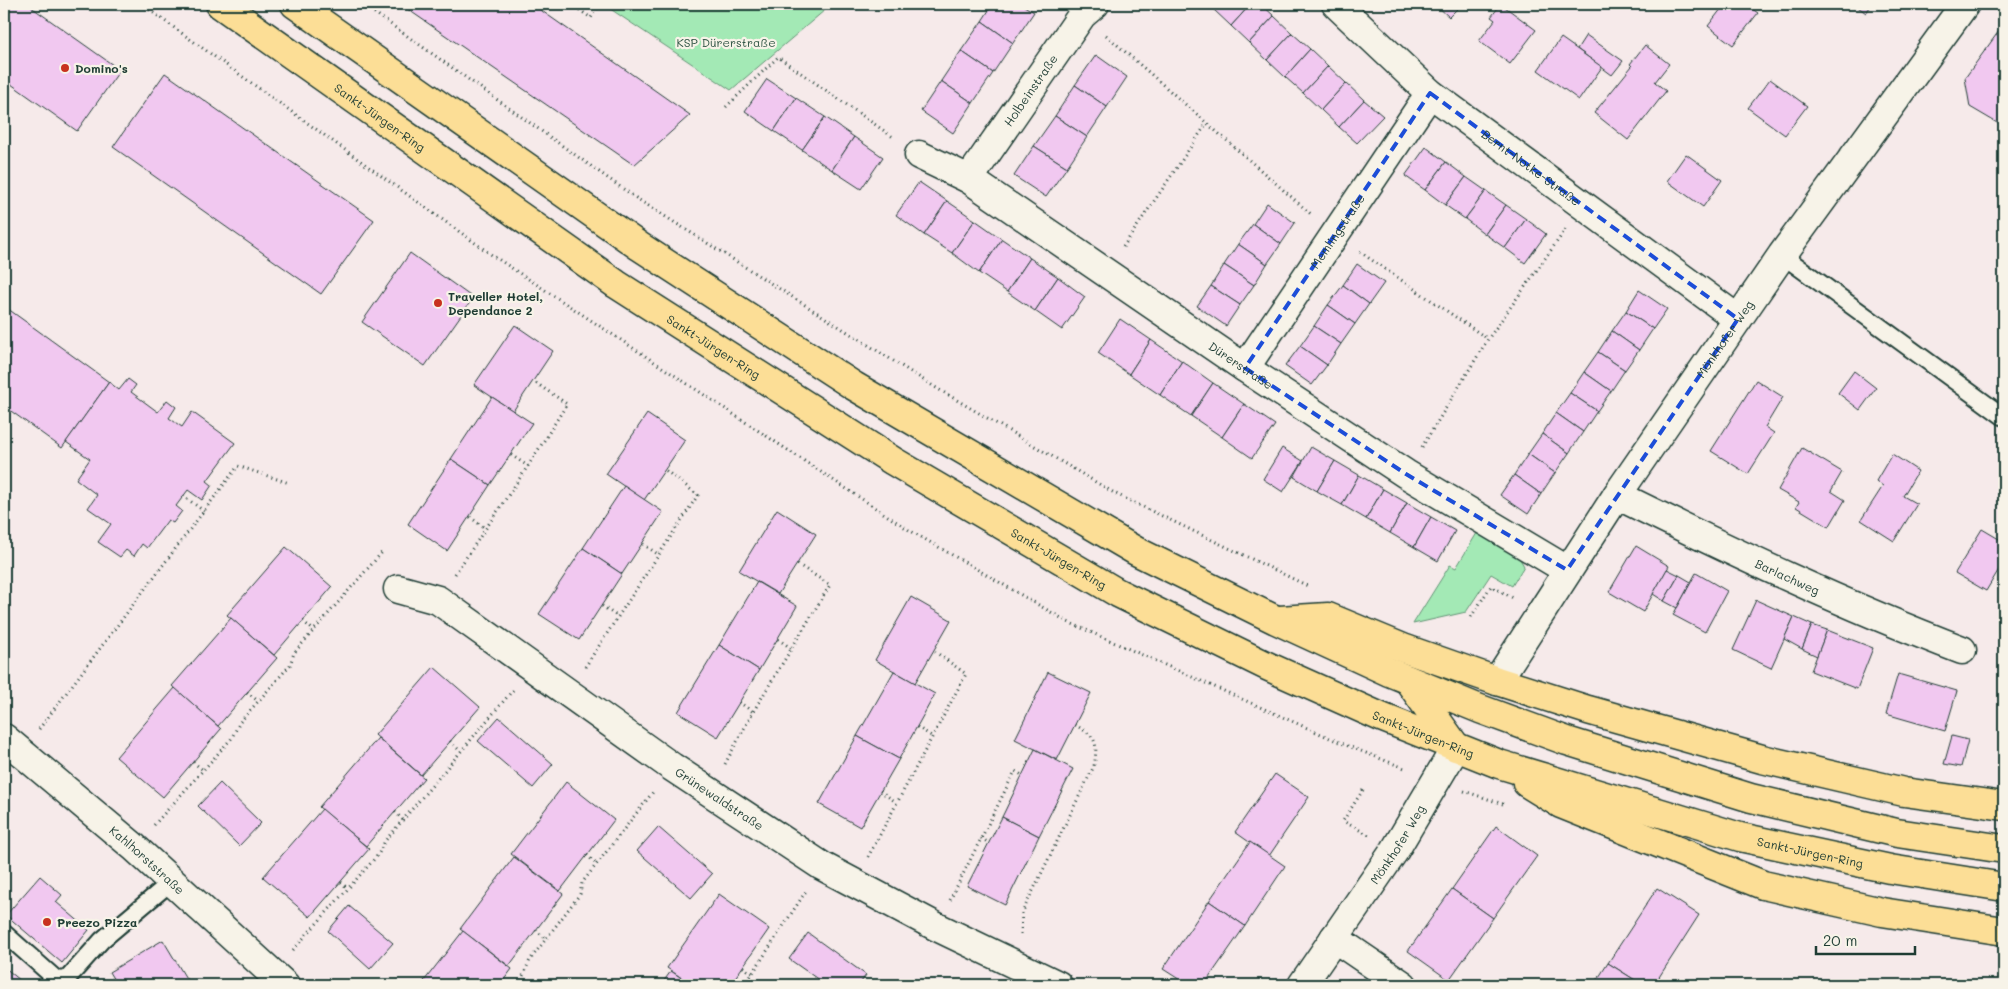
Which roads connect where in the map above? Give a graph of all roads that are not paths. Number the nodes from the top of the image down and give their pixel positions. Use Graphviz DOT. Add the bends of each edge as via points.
graph roads {
  1 [pos="220,4"];
  2 [pos="295,4"];
  3 [pos="1336,4"];
  4 [pos="1965,4"];
  5 [pos="1089,9"];
  6 [pos="1430,93"];
  7 [pos="919,155"];
  8 [pos="969,179"];
  9 [pos="1782,255"];
  10 [pos="1738,319"];
  11 [pos="1244,368"];
  12 [pos="2004,417"];
  13 [pos="1617,495"];
  14 [pos="1567,570"];
  15 [pos="398,589"];
  16 [pos="1276,620"];
  17 [pos="1962,650"];
  18 [pos="1408,680"];
  19 [pos="1498,681"];
  20 [pos="12,746"];
  21 [pos="1456,747"];
  22 [pos="1499,764"];
  23 [pos="2004,806"];
  24 [pos="2004,849"];
  25 [pos="172,882"];
  26 [pos="2004,887"];
  27 [pos="2004,931"];
  28 [pos="4,933"];
  29 [pos="1334,938"];
  30 [pos="279,979"];
  31 [pos="1058,985"];
  32 [pos="1302,985"];
  33 [pos="1403,985"];
  1 -- 21 [label="main road, Sankt-Jürgen-Ring" via="616,284 930,484 1118,593 1267,666"];
  2 -- 16 [label="main road" via="639,246 854,386 1136,551"];
  3 -- 6 [label="street, Bernt-Notke-Straße"];
  4 -- 9 [label="street, Mönkhofer Weg"];
  5 -- 8 [label="street, Holbeinstraße"];
  6 -- 10 [label="street, Bernt-Notke-Straße"];
  6 -- 11 [label="street, Memlingstraße"];
  7 -- 8 [label="street, Dürerstraße"];
  8 -- 11 [label="street, Dürerstraße"];
  9 -- 10 [label="street, Mönkhofer Weg"];
  9 -- 12 [label="lane"];
  10 -- 13 [label="street, Mönkhofer Weg"];
  11 -- 14 [label="street, Dürerstraße" via="1406,474"];
  13 -- 14 [label="street, Mönkhofer Weg"];
  13 -- 17 [label="street, Barlachweg" via="1787,577"];
  14 -- 19 [label="street, Mönkhofer Weg"];
  15 -- 31 [label="street, Grünewaldstraße" via="438,600 672,767 822,866 937,927"];
  16 -- 18 [label="main road"];
  16 -- 19 [label="main road" via="1328,617 1403,648"];
  18 -- 21 [label="main road"];
  18 -- 24 [label="main road" via="1567,741 1751,798 1897,833"];
  19 -- 23 [label="main road" via="1762,759 1904,792"];
  20 -- 25 [label="street, Kahlhorststraße"];
  21 -- 22 [label="main road, Sankt-Jürgen-Ring"];
  21 -- 29 [label="street, Mönkhofer Weg" via="1395,850"];
  22 -- 26 [label="main road, Sankt-Jürgen-Ring" via="1740,837 1890,869"];
  22 -- 27 [label="main road" via="1560,804 1763,885 1882,912"];
  25 -- 28 [label="lane" via="102,940 67,979 57,980"];
  25 -- 30 [label="street, Kahlhorststraße"];
  29 -- 32 [label="street, Mönkhofer Weg"];
  29 -- 33 [label="street"];
}
